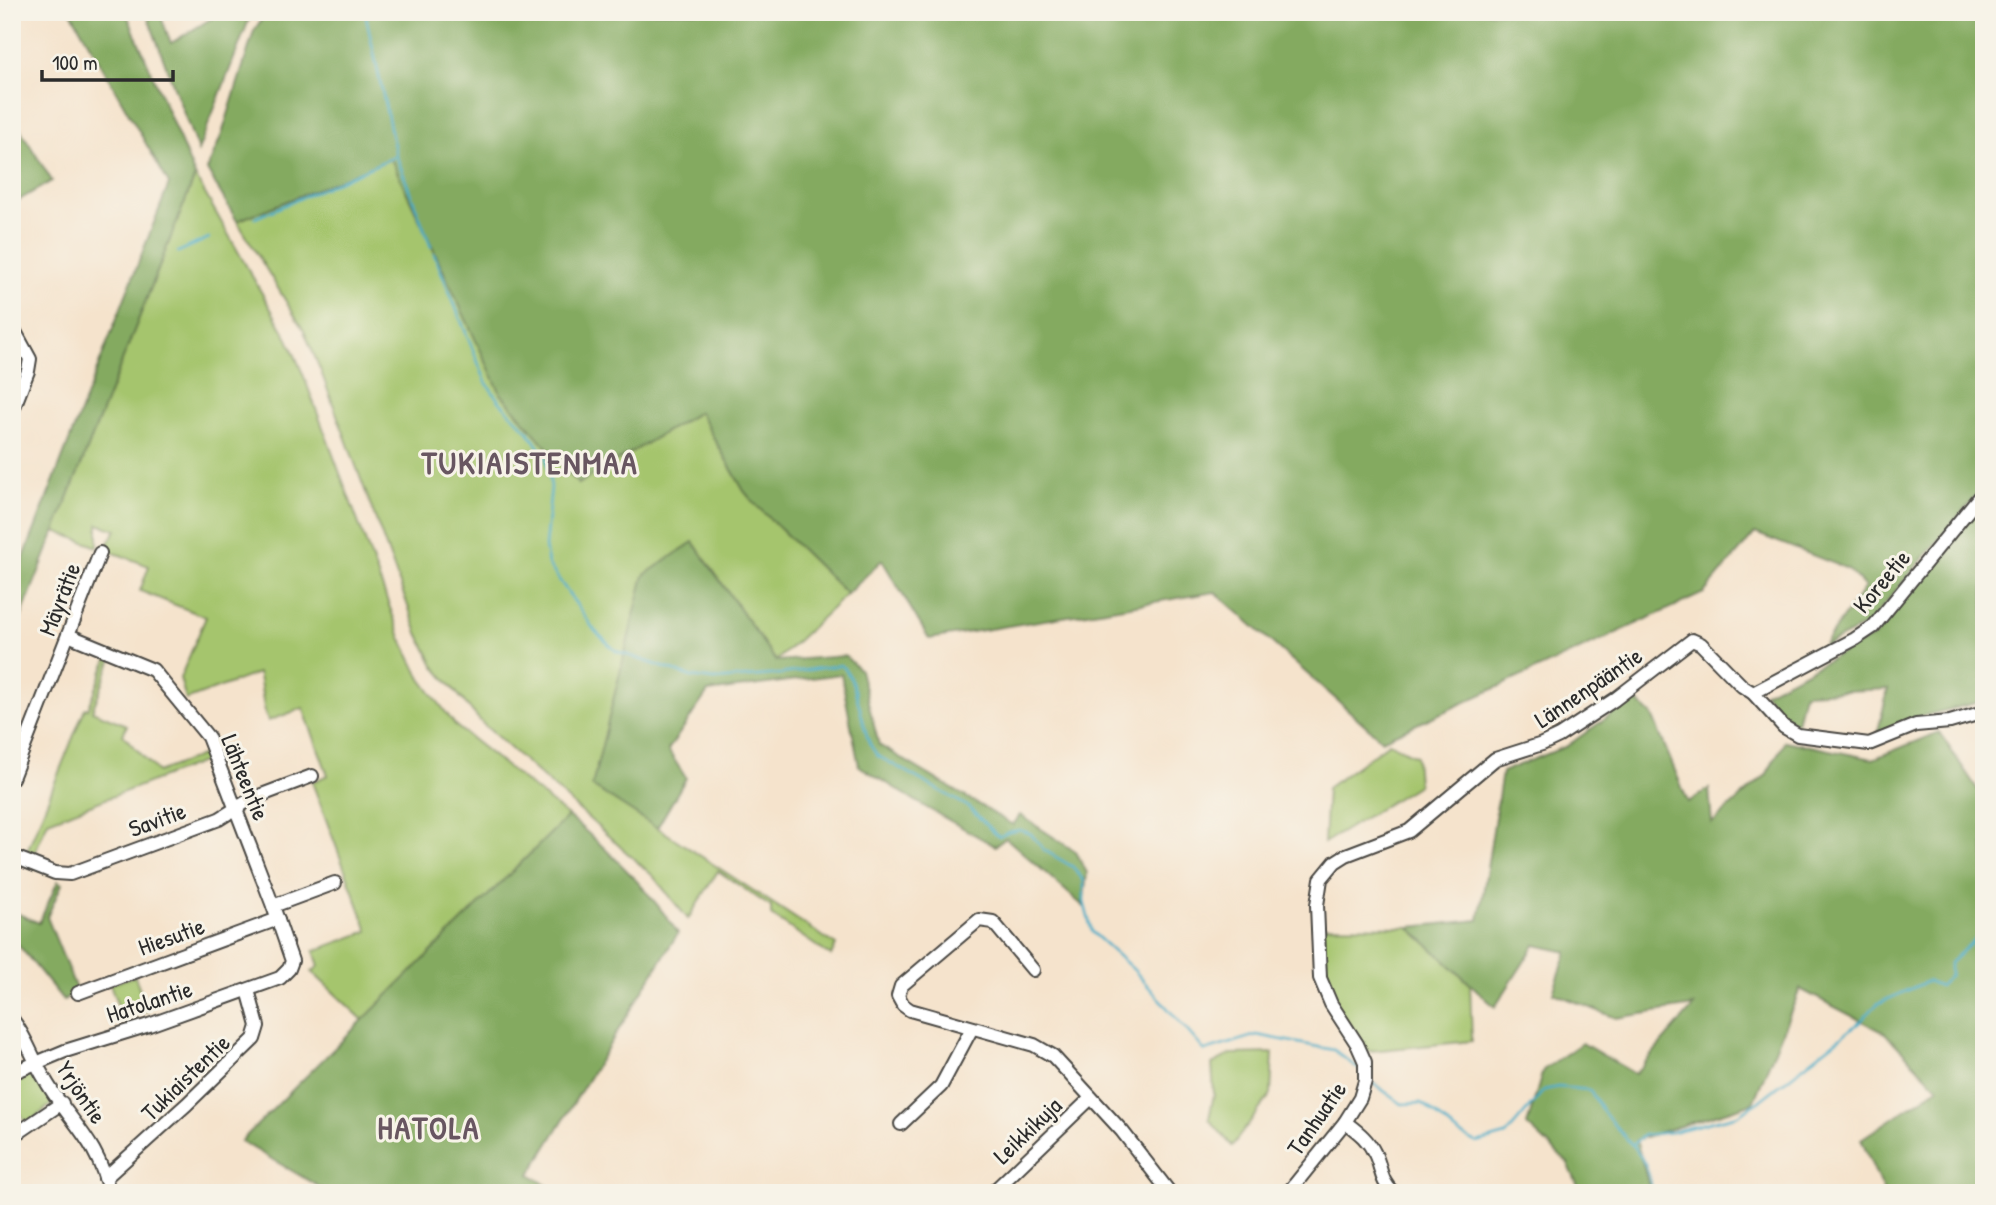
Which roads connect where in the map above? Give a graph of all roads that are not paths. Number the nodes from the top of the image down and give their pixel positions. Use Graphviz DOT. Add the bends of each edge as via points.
graph roads {
  1 [pos="12,326"];
  2 [pos="12,412"];
  3 [pos="1984,491"];
  4 [pos="100,553"];
  5 [pos="68,635"];
  6 [pos="1753,694"];
  7 [pos="1984,712"];
  8 [pos="312,776"];
  9 [pos="12,778"];
  10 [pos="237,809"];
  11 [pos="12,856"];
  12 [pos="335,883"];
  13 [pos="273,906"];
  14 [pos="278,919"];
  15 [pos="292,961"];
  16 [pos="1033,970"];
  17 [pos="248,990"];
  18 [pos="78,993"];
  19 [pos="12,1019"];
  20 [pos="972,1028"];
  21 [pos="35,1057"];
  22 [pos="1365,1062"];
  23 [pos="12,1073"];
  24 [pos="1091,1098"];
  25 [pos="62,1103"];
  26 [pos="1345,1122"];
  27 [pos="901,1124"];
  28 [pos="12,1137"];
  29 [pos="106,1178"];
  30 [pos="1161,1190"];
  31 [pos="109,1193"];
  32 [pos="992,1193"];
  33 [pos="1288,1193"];
  34 [pos="1394,1193"];
  1 -- 2 [label="street" via="30,359"];
  3 -- 6 [label="street, Koreetie" via="1872,627"];
  4 -- 5 [label="street, Mäyrätie"];
  5 -- 9 [label="street, Mäyrätie"];
  5 -- 10 [label="street, Lähteentie" via="143,665 161,677 211,741"];
  6 -- 7 [label="street" via="1784,727 1798,734 1856,743 1869,744 1916,725"];
  6 -- 22 [label="street, Lännenpääntie" via="1692,640 1559,736 1495,758 1409,831 1335,862 1321,879 1317,905 1320,978"];
  8 -- 10 [label="street, Savitie" via="251,799"];
  10 -- 11 [label="street, Savitie" via="70,874"];
  10 -- 13 [label="street, Lähteentie"];
  12 -- 13 [label="street"];
  13 -- 14 [label="street, Lähteentie"];
  14 -- 15 [label="street, Lähteentie"];
  14 -- 18 [label="street, Hiesutie"];
  15 -- 17 [label="street, Hatolantie" via="284,975"];
  16 -- 20 [label="street" via="993,922 979,920 899,989 898,998 906,1008"];
  17 -- 21 [label="street, Hatolantie" via="149,1025"];
  17 -- 29 [label="street, Tukiaistentie" via="258,1026 254,1038"];
  19 -- 21 [label="street, Yrjöntie"];
  20 -- 24 [label="street" via="1040,1047"];
  20 -- 27 [label="street" via="942,1086"];
  21 -- 23 [label="street, Hatolantie"];
  21 -- 25 [label="street, Yrjöntie" via="42,1076"];
  22 -- 26 [label="street, Tanhuatie" via="1364,1087"];
  24 -- 30 [label="street" via="1122,1131"];
  24 -- 32 [label="street, Leikkikuja"];
  25 -- 28 [label="street"];
  25 -- 29 [label="street, Yrjöntie" via="93,1148"];
  26 -- 33 [label="street, Tanhuatie"];
  26 -- 34 [label="street" via="1367,1140 1384,1182"];
  29 -- 31 [label="street, Yrjöntie"];
}
